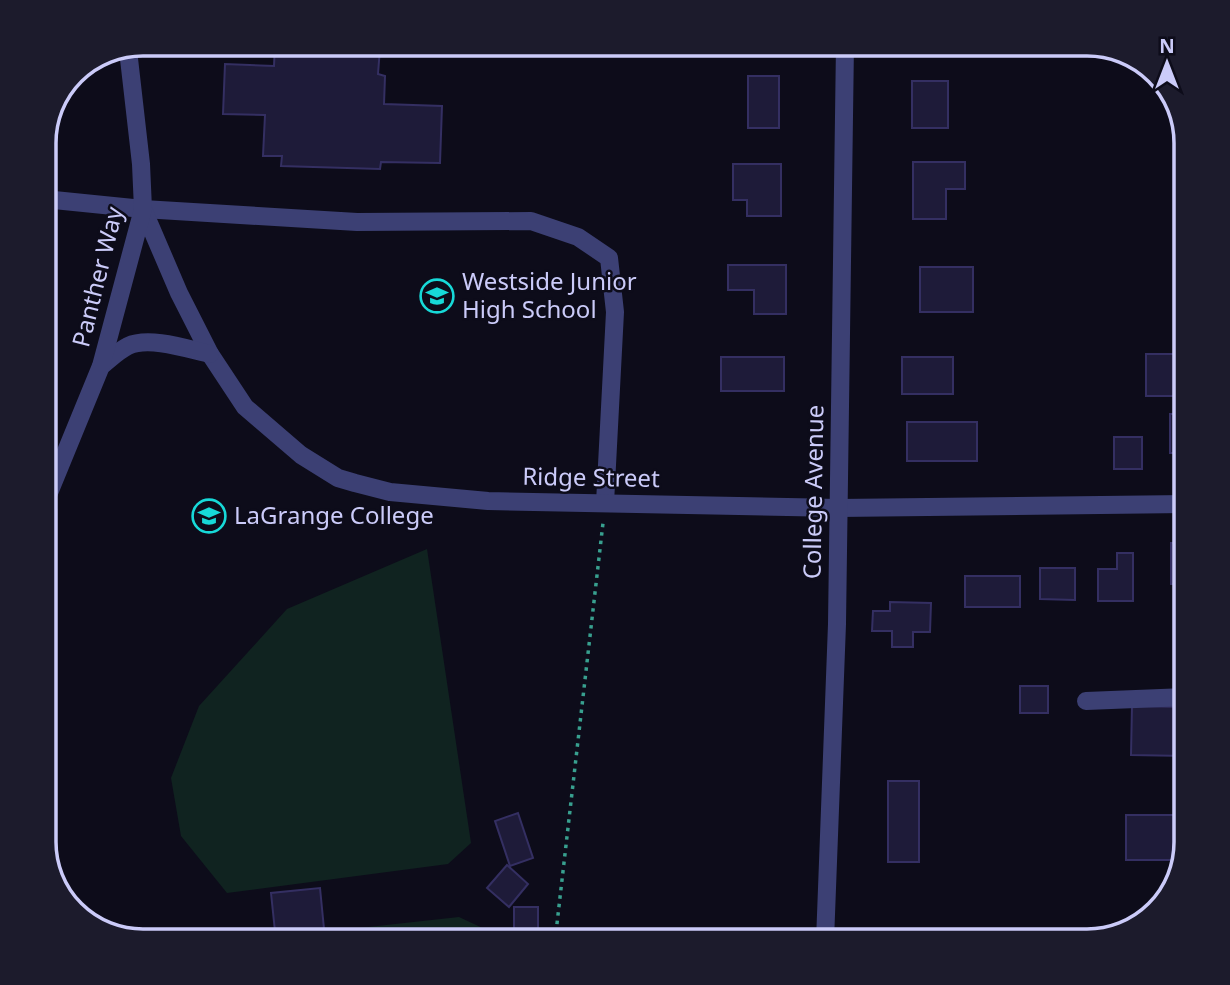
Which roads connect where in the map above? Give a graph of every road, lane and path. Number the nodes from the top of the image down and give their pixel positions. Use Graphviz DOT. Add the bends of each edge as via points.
graph roads {
  1 [pos="845,56"];
  2 [pos="129,58"];
  3 [pos="56,200"];
  4 [pos="143,209"];
  5 [pos="210,354"];
  6 [pos="101,366"];
  7 [pos="56,476"];
  8 [pos="605,503"];
  9 [pos="1174,504"];
  10 [pos="838,508"];
  11 [pos="1174,697"];
  12 [pos="1086,701"];
  13 [pos="556,929"];
  14 [pos="825,929"];
  1 -- 10 [label="street, College Avenue"];
  2 -- 4 [label="street, Panther Way"];
  3 -- 4 [label="street"];
  4 -- 5 [label="street, Ridge Street"];
  4 -- 6 [label="street, Panther Way"];
  4 -- 8 [label="street" via="357,222 531,221 578,237 609,258 615,312"];
  5 -- 6 [label="street" via="145,343 128,346"];
  5 -- 8 [label="street, Ridge Street" via="245,407 301,455 338,478 390,492 488,501"];
  6 -- 7 [label="street, Panther Way"];
  8 -- 10 [label="street, Ridge Street"];
  8 -- 13 [label="path"];
  9 -- 10 [label="street, Ridge Street"];
  10 -- 14 [label="street, College Avenue"];
  11 -- 12 [label="street"];
}
